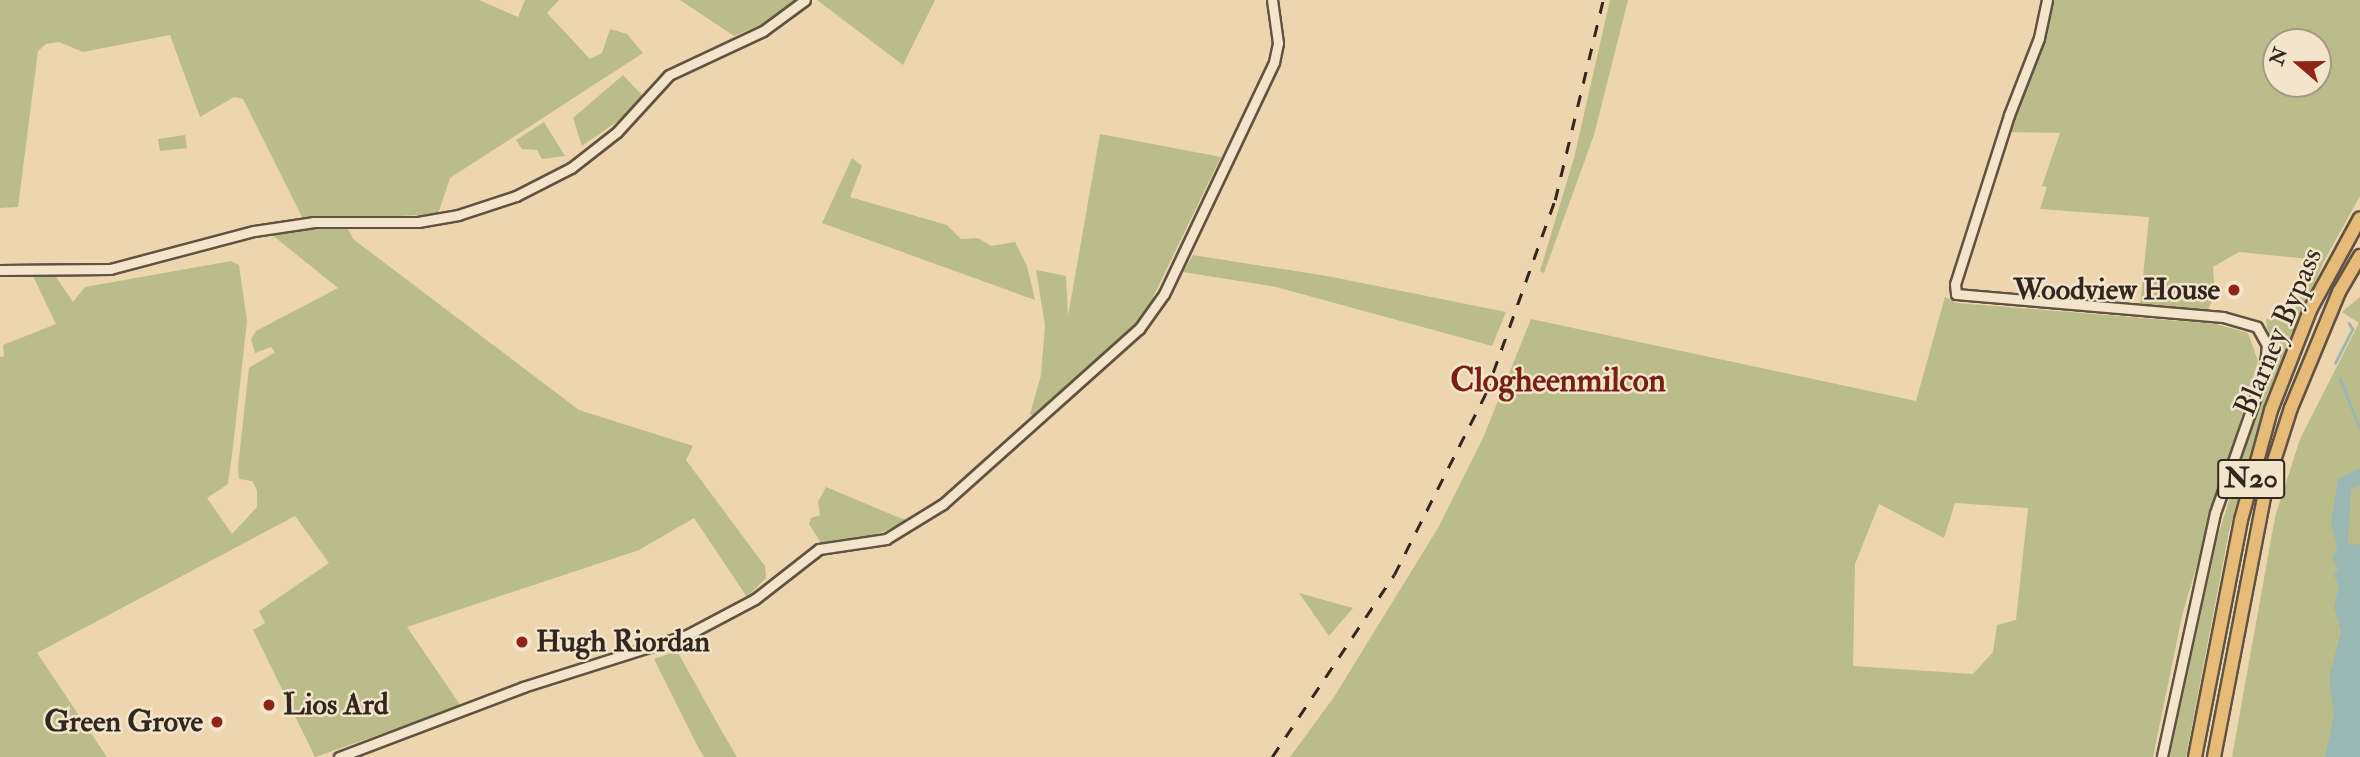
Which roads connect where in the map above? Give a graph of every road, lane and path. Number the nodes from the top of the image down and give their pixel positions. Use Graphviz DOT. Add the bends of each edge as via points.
graph roads {
  1 [pos="805,0"];
  2 [pos="1272,0"];
  3 [pos="2047,0"];
  4 [pos="2360,218"];
  5 [pos="2360,256"];
  6 [pos="0,270"];
  7 [pos="339,757"];
  8 [pos="2162,757"];
  9 [pos="2195,757"];
  10 [pos="2214,757"];
  1 -- 6 [label="street" via="763,31 669,75 608,139 570,168 516,196 418,222 314,222 254,231 110,269"];
  2 -- 7 [label="street" via="1278,43 1275,62 1164,294 1139,329 943,504 886,539 819,549 755,598 687,635 523,687"];
  3 -- 8 [label="street" via="2039,38 2009,115 1955,284 1956,294 2223,317 2257,327 2267,345 2264,373 2215,513"];
  4 -- 9 [label="highway, Blarney Bypass / N20" via="2311,308 2271,410 2242,520"];
  5 -- 10 [label="highway, Blarney Bypass / N20" via="2339,292 2291,408 2267,483"];
}
